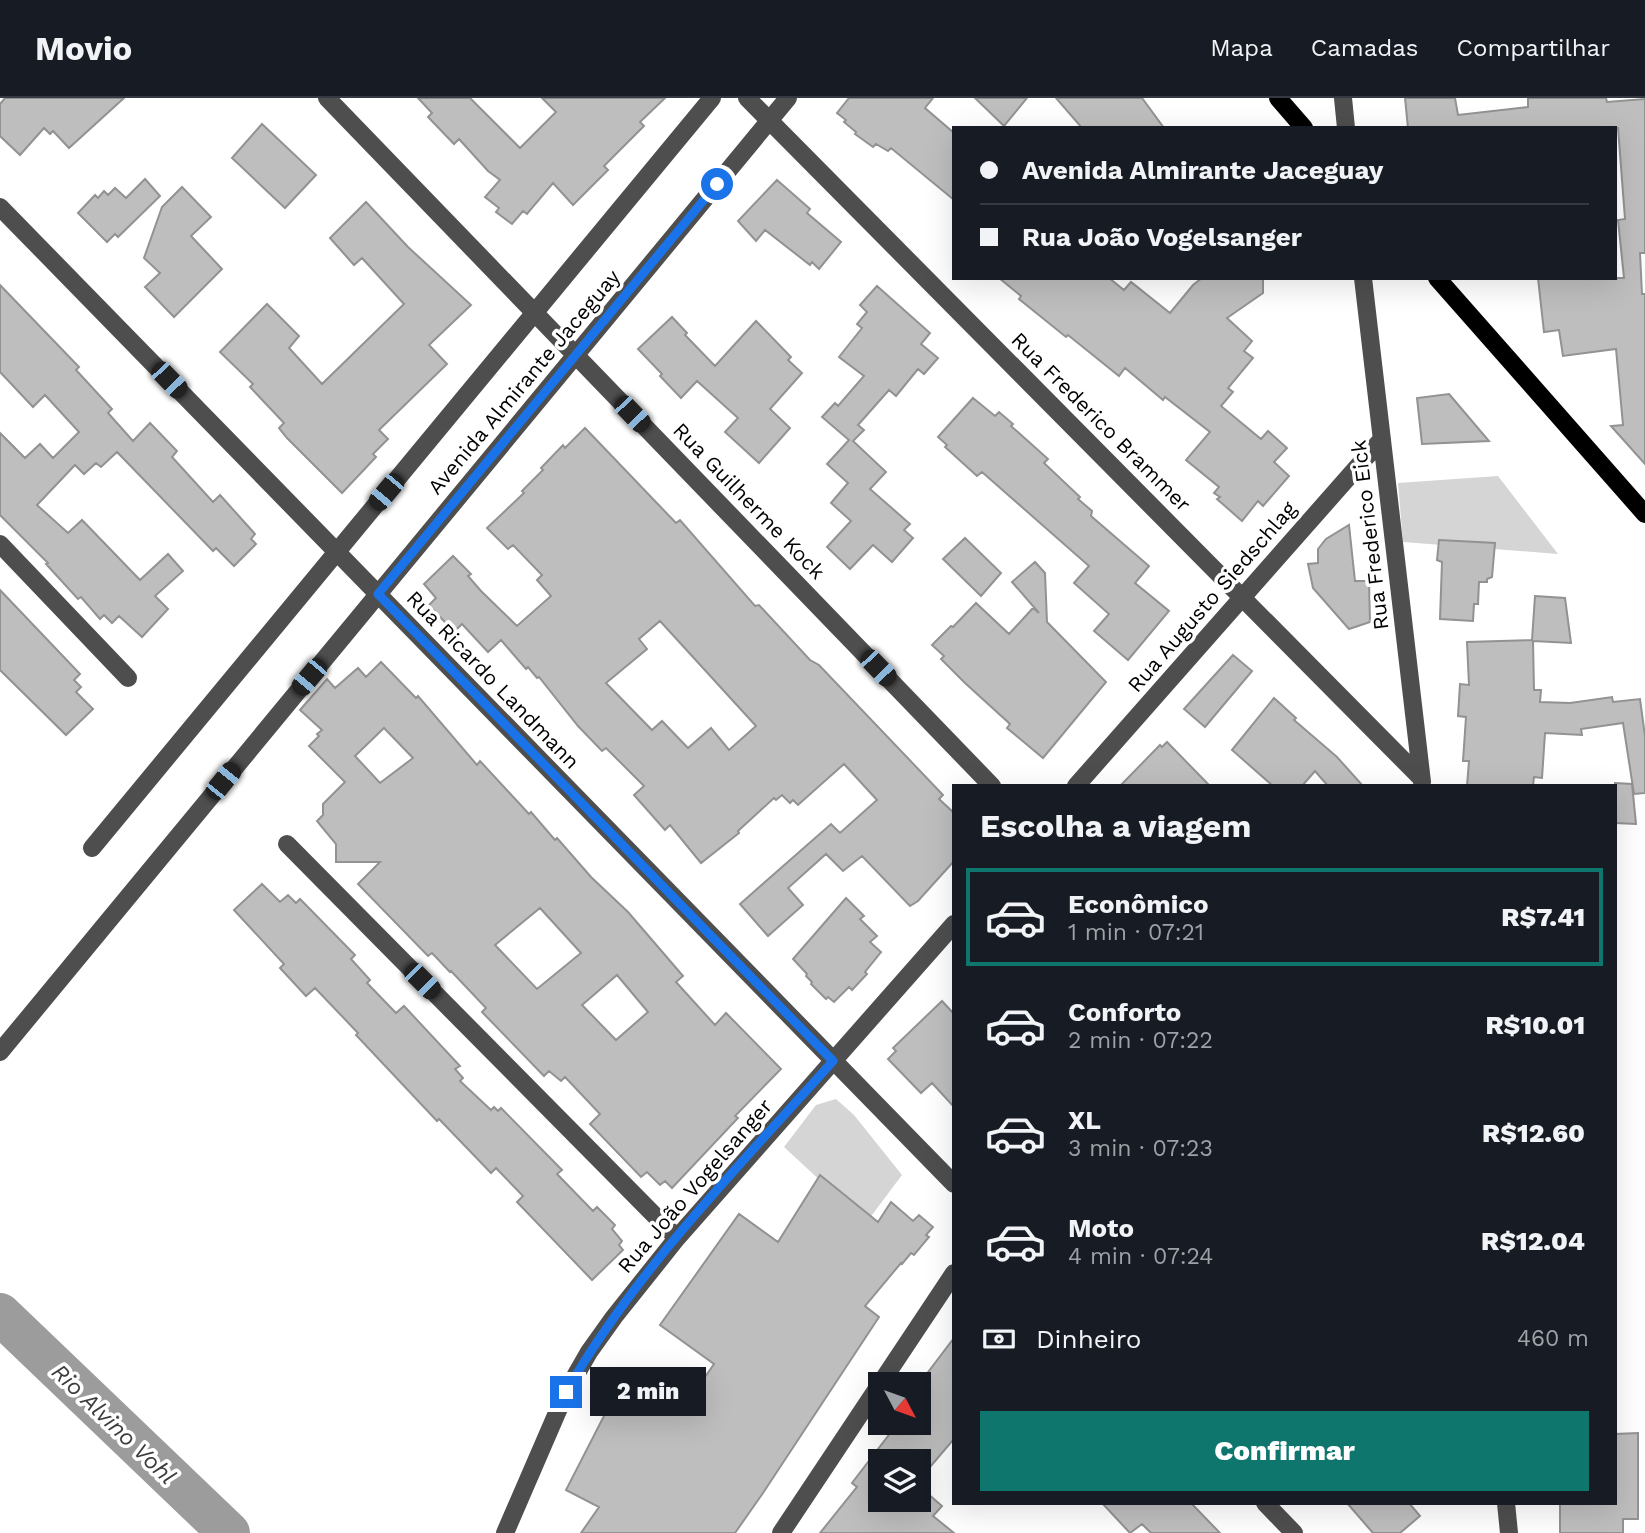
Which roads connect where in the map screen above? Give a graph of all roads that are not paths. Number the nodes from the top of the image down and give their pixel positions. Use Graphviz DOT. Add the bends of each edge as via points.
graph roads {
  1 [pos="327,98"];
  2 [pos="712,98"];
  3 [pos="747,98"];
  4 [pos="788,98"];
  5 [pos="1278,98"];
  6 [pos="1343,98"];
  7 [pos="770,120"];
  8 [pos="1302,126"];
  9 [pos="1346,126"];
  10 [pos="0,207"];
  11 [pos="1363,280"];
  12 [pos="1439,280"];
  13 [pos="535,313"];
  14 [pos="576,355"];
  15 [pos="1382,439"];
  16 [pos="1645,514"];
  17 [pos="0,544"];
  18 [pos="337,552"];
  19 [pos="378,594"];
  20 [pos="1242,597"];
  21 [pos="128,678"];
  22 [pos="1422,782"];
  23 [pos="990,784"];
  24 [pos="1078,784"];
  25 [pos="287,844"];
  26 [pos="92,848"];
  27 [pos="952,926"];
  28 [pos="0,1052"];
  29 [pos="833,1061"];
  30 [pos="952,1182"];
  31 [pos="677,1238"];
  32 [pos="952,1276"];
  33 [pos="1267,1505"];
  34 [pos="1506,1505"];
  35 [pos="505,1533"];
  36 [pos="781,1533"];
  37 [pos="1294,1533"];
  38 [pos="1509,1533"];
  1 -- 13 [label="street, Rua Guilherme Kock"];
  2 -- 13 [label="street, Avenida Almirante Jaceguay"];
  3 -- 7 [label="street, Rua Frederico Brammer"];
  4 -- 7 [label="street, Avenida Almirante Jaceguay"];
  5 -- 8 [label="main road"];
  6 -- 9 [label="street"];
  7 -- 14 [label="street, Avenida Almirante Jaceguay"];
  7 -- 20 [label="street, Rua Frederico Brammer"];
  10 -- 18 [label="street, Rua Ricardo Landmann"];
  11 -- 15 [label="street, Rua Frederico Eick"];
  12 -- 16 [label="main road"];
  13 -- 14 [label="street, Rua Guilherme Kock"];
  13 -- 18 [label="street, Avenida Almirante Jaceguay"];
  14 -- 19 [label="street, Avenida Almirante Jaceguay"];
  14 -- 23 [label="street, Rua Guilherme Kock"];
  15 -- 20 [label="street, Rua Augusto Siedschlag"];
  15 -- 22 [label="street, Rua Frederico Eick"];
  17 -- 21 [label="street"];
  18 -- 19 [label="street, Rua Ricardo Landmann"];
  18 -- 26 [label="street, Avenida Almirante Jaceguay"];
  19 -- 28 [label="street, Avenida Almirante Jaceguay"];
  19 -- 29 [label="street, Rua Ricardo Landmann"];
  20 -- 22 [label="street, Rua Frederico Brammer"];
  20 -- 24 [label="street, Rua Augusto Siedschlag"];
  25 -- 31 [label="street"];
  27 -- 29 [label="street"];
  29 -- 30 [label="street, Rua Ricardo Landmann"];
  29 -- 31 [label="street, Rua João Vogelsanger"];
  31 -- 35 [label="street, Rua João Vogelsanger" via="589,1352 566,1392"];
  32 -- 36 [label="street"];
  33 -- 37 [label="street"];
  34 -- 38 [label="street"];
}
